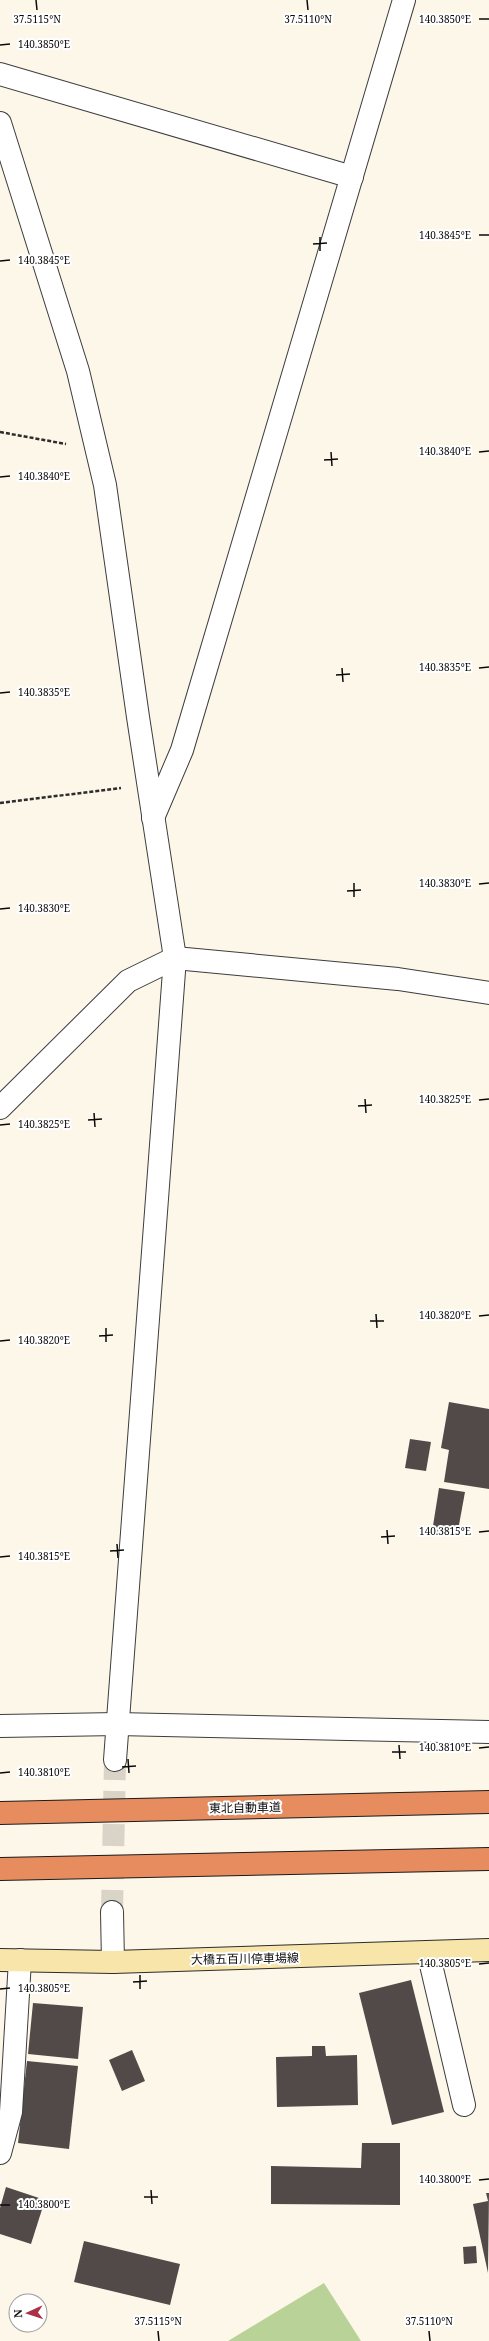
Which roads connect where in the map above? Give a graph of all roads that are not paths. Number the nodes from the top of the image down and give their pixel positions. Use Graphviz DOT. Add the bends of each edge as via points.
graph roads {
  1 [pos="404,0"];
  2 [pos="0,74"];
  3 [pos="0,123"];
  4 [pos="352,177"];
  5 [pos="153,818"];
  6 [pos="175,958"];
  7 [pos="489,993"];
  8 [pos="0,1108"];
  9 [pos="117,1724"];
  10 [pos="0,1726"];
  11 [pos="489,1732"];
  12 [pos="115,1760"];
  13 [pos="489,1802"];
  14 [pos="0,1813"];
  15 [pos="489,1859"];
  16 [pos="0,1869"];
  17 [pos="112,1912"];
  18 [pos="489,1950"];
  19 [pos="428,1952"];
  20 [pos="10,1960"];
  21 [pos="113,1962"];
  22 [pos="464,2105"];
  23 [pos="0,2153"];
  1 -- 4 [label="street"];
  2 -- 4 [label="street"];
  3 -- 5 [label="street" via="78,371 106,485"];
  4 -- 5 [label="street" via="182,750"];
  5 -- 6 [label="street"];
  6 -- 7 [label="street" via="398,979"];
  6 -- 8 [label="street" via="128,981"];
  6 -- 9 [label="street"];
  9 -- 10 [label="street"];
  9 -- 11 [label="street"];
  9 -- 12 [label="street"];
  13 -- 14 [label="highway, 東北自動車道"];
  15 -- 16 [label="highway"];
  17 -- 21 [label="street"];
  18 -- 19 [label="main road, 大橋五百川停車場線"];
  19 -- 21 [label="main road, 大橋五百川停車場線"];
  19 -- 22 [label="street"];
  20 -- 21 [label="main road, 大橋五百川停車場線"];
  20 -- 23 [label="street" via="11,2112"];
}
